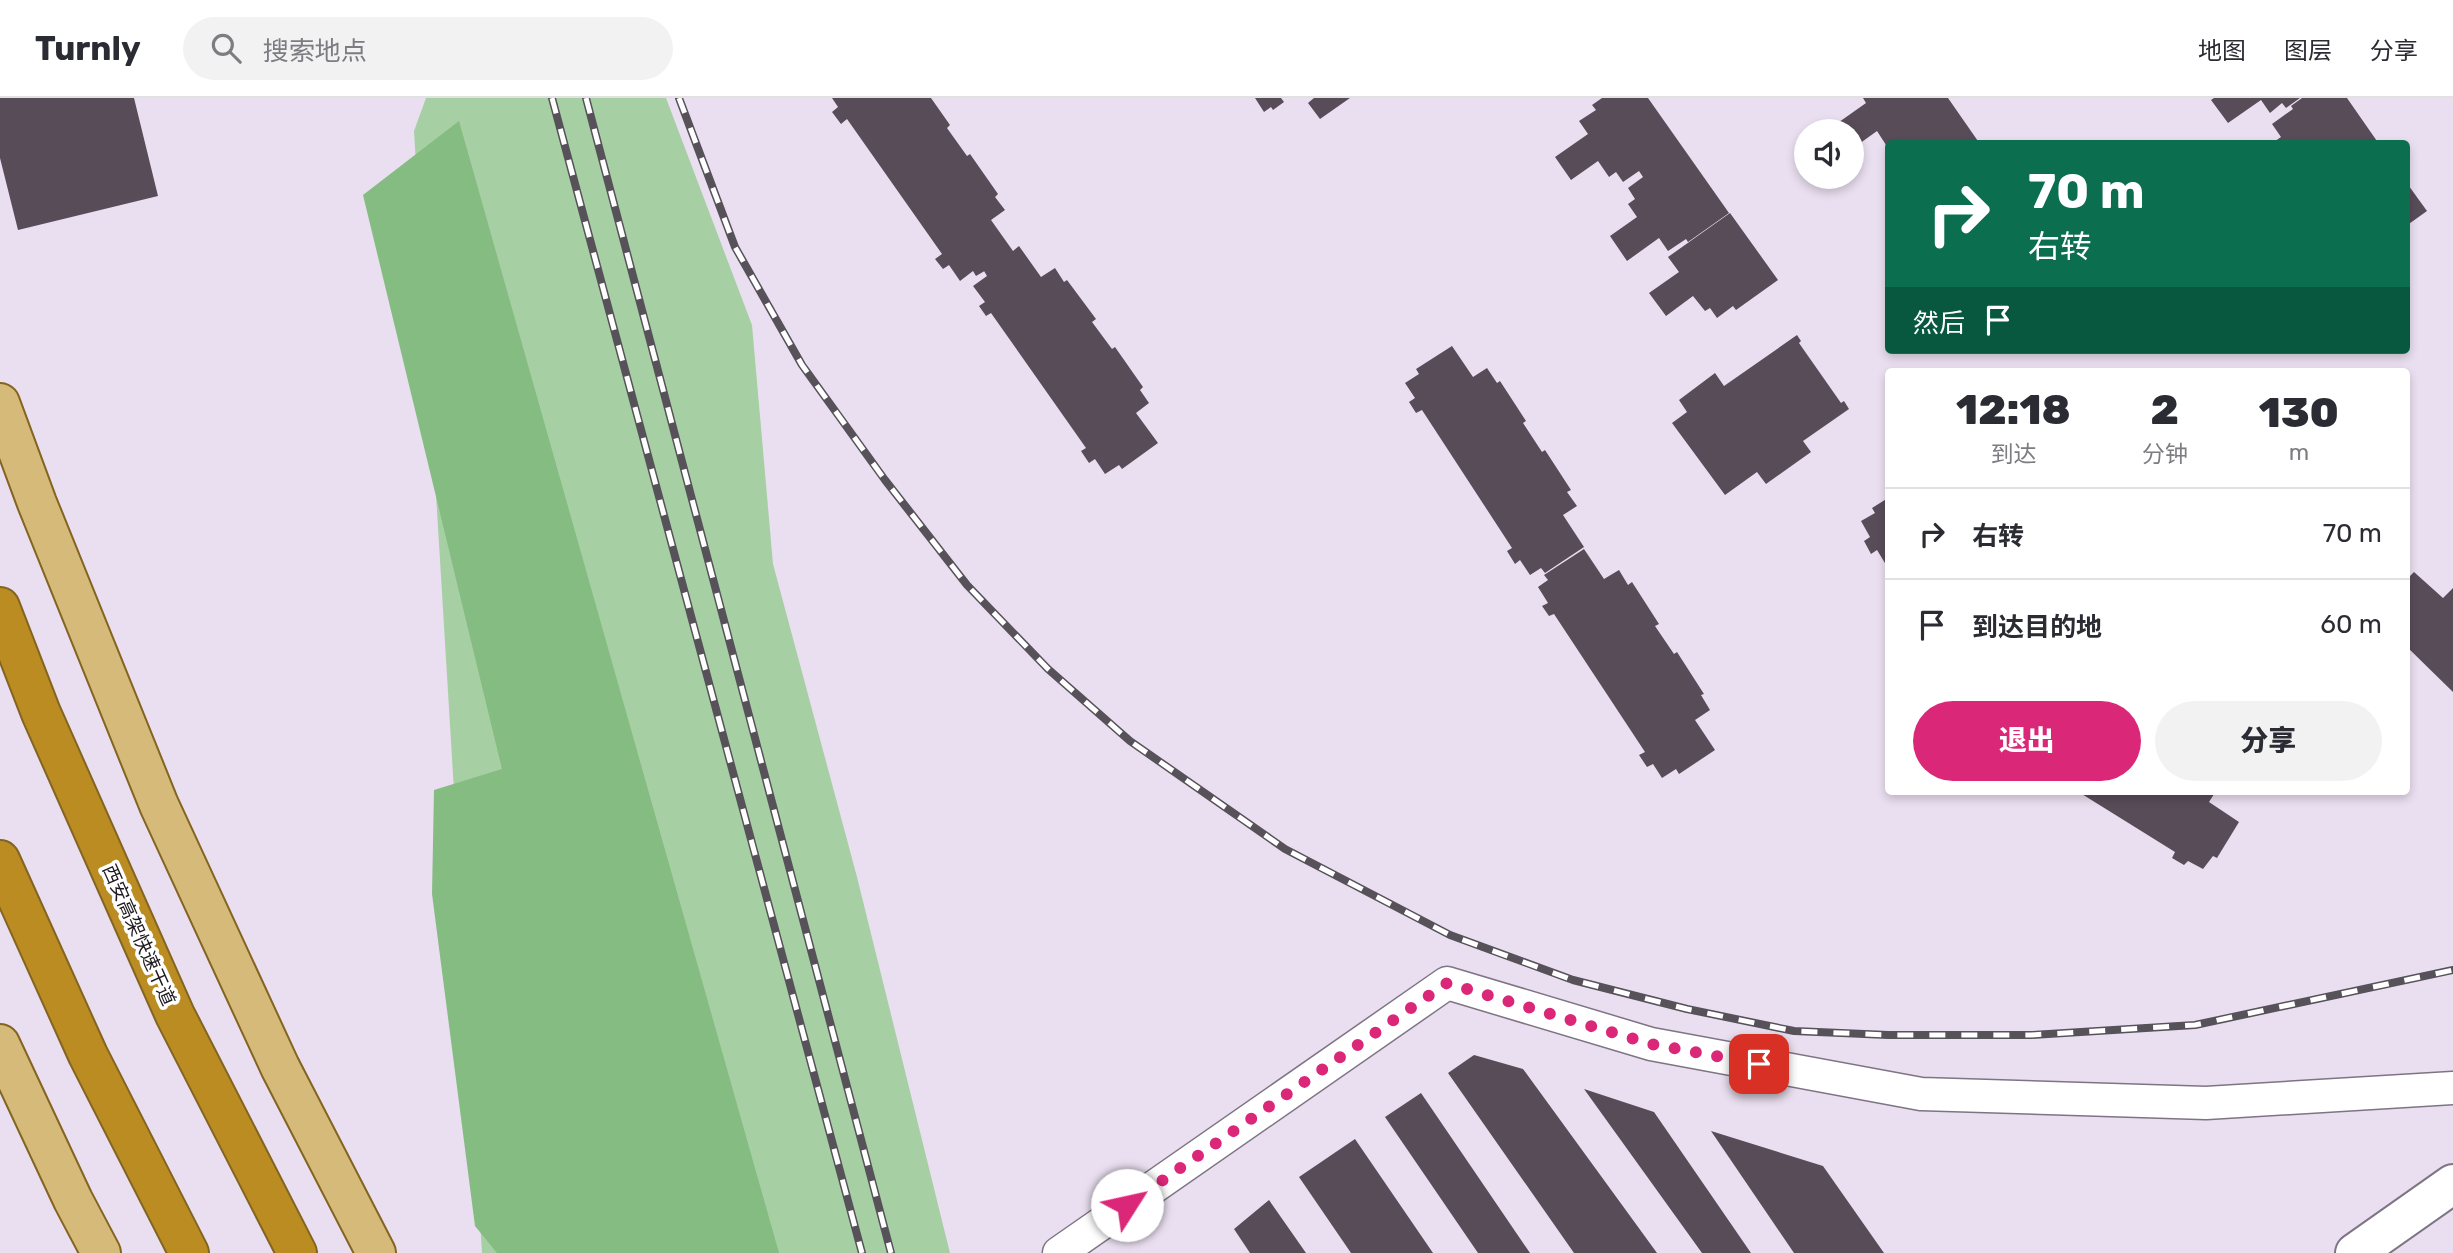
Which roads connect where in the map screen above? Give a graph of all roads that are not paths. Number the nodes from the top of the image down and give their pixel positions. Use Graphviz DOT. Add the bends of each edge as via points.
graph roads {
  1 [pos="0,403"];
  2 [pos="0,607"];
  3 [pos="0,860"];
  4 [pos="0,1044"];
  5 [pos="2453,1088"];
  6 [pos="2453,1184"];
  7 [pos="101,1253"];
  8 [pos="189,1253"];
  9 [pos="297,1253"];
  10 [pos="376,1253"];
  11 [pos="1059,1253"];
  12 [pos="2355,1253"];
  1 -- 10 [label="main road" via="159,805 280,1067"];
  2 -- 9 [label="highway, 西安高架快速干道" via="41,713 175,1015"];
  3 -- 8 [label="highway" via="88,1055"];
  4 -- 7 [label="main road"];
  5 -- 11 [label="street" via="2206,1102 1921,1094 1651,1044 1447,983"];
  6 -- 12 [label="street"];
}
